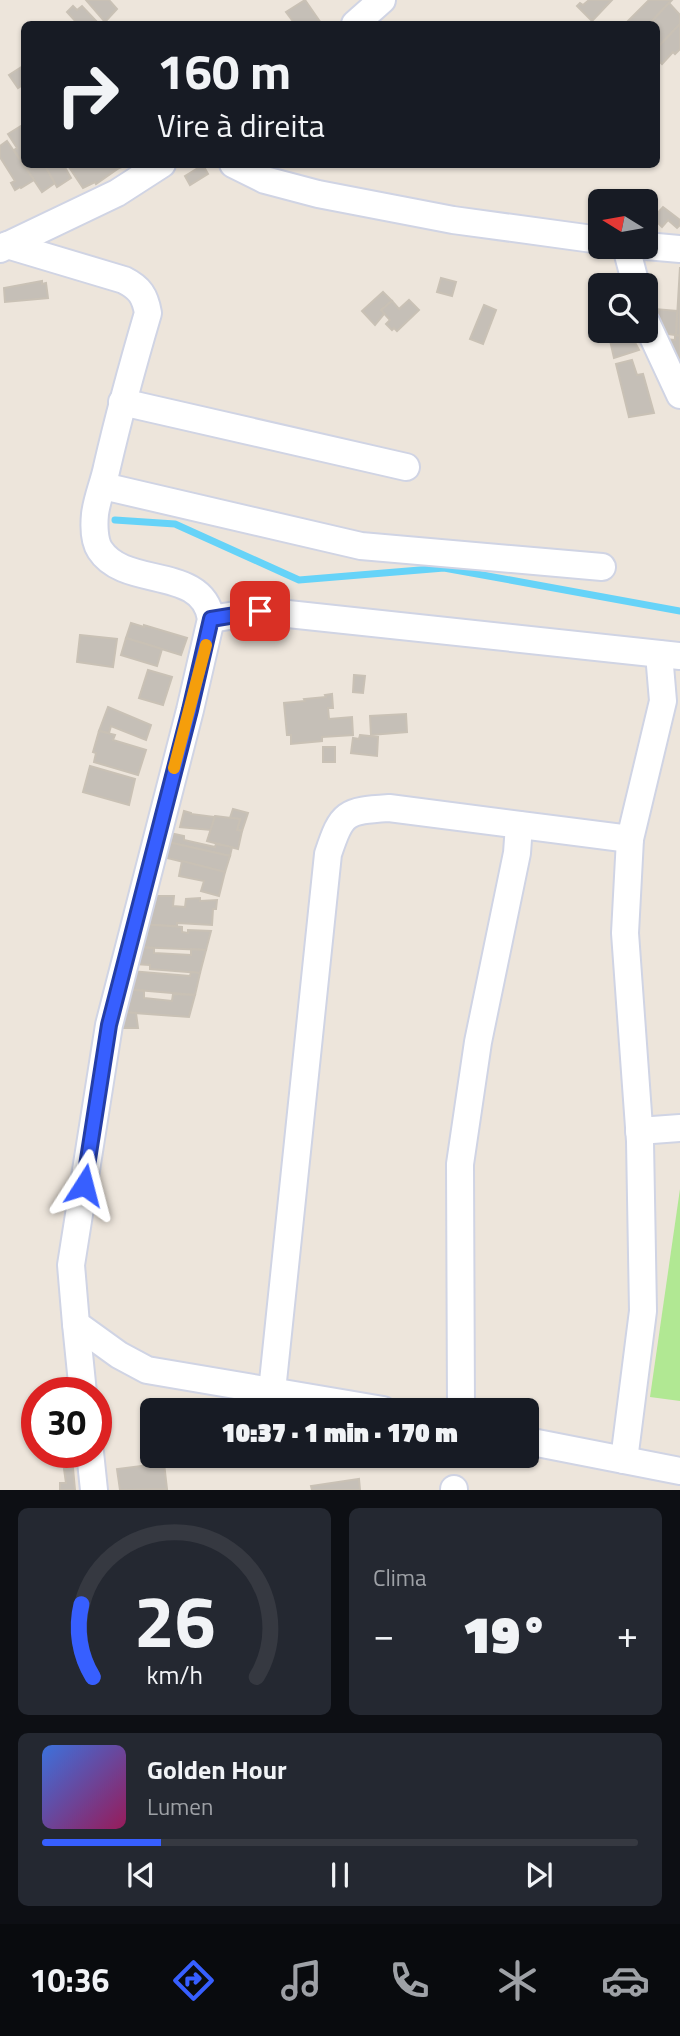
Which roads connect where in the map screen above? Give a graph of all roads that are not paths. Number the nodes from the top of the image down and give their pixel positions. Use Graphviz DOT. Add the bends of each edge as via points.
graph roads {
  1 [pos="382,0"];
  2 [pos="358,21"];
  3 [pos="156,168"];
  4 [pos="241,168"];
  5 [pos="588,238"];
  6 [pos="4,247"];
  7 [pos="658,247"];
  8 [pos="680,249"];
  9 [pos="656,343"];
  10 [pos="680,394"];
  11 [pos="122,402"];
  12 [pos="406,467"];
  13 [pos="103,486"];
  14 [pos="602,567"];
  15 [pos="211,619"];
  16 [pos="669,655"];
  17 [pos="519,825"];
  18 [pos="631,839"];
  19 [pos="680,1128"];
  20 [pos="639,1131"];
  21 [pos="76,1324"];
  22 [pos="81,1377"];
  23 [pos="272,1391"];
  24 [pos="313,1398"];
  25 [pos="461,1398"];
  26 [pos="539,1443"];
  27 [pos="624,1460"];
  28 [pos="91,1468"];
  29 [pos="680,1471"];
  30 [pos="93,1490"];
  1 -- 2 [label="street"];
  3 -- 6 [label="street"];
  4 -- 5 [label="street" via="265,180 318,194 453,220"];
  6 -- 11 [label="street" via="124,280 146,298 148,313"];
  7 -- 8 [label="street"];
  9 -- 10 [label="street"];
  11 -- 12 [label="street"];
  11 -- 13 [label="street"];
  13 -- 14 [label="street" via="361,546"];
  13 -- 15 [label="street" via="95,514 100,550 114,563 193,590 203,597"];
  15 -- 16 [label="street" via="260,611"];
  15 -- 21 [label="street" via="109,1025 71,1265"];
  16 -- 18 [label="street"];
  17 -- 18 [label="street"];
  17 -- 23 [label="street" via="389,808 357,810 338,824 328,854"];
  17 -- 25 [label="street" via="460,1164"];
  18 -- 20 [label="street" via="625,933"];
  19 -- 20 [label="street"];
  20 -- 27 [label="street" via="643,1311"];
  21 -- 22 [label="street"];
  21 -- 23 [label="street" via="147,1370"];
  23 -- 24 [label="street"];
  26 -- 27 [label="street"];
  27 -- 29 [label="street"];
  28 -- 30 [label="street"];
}
